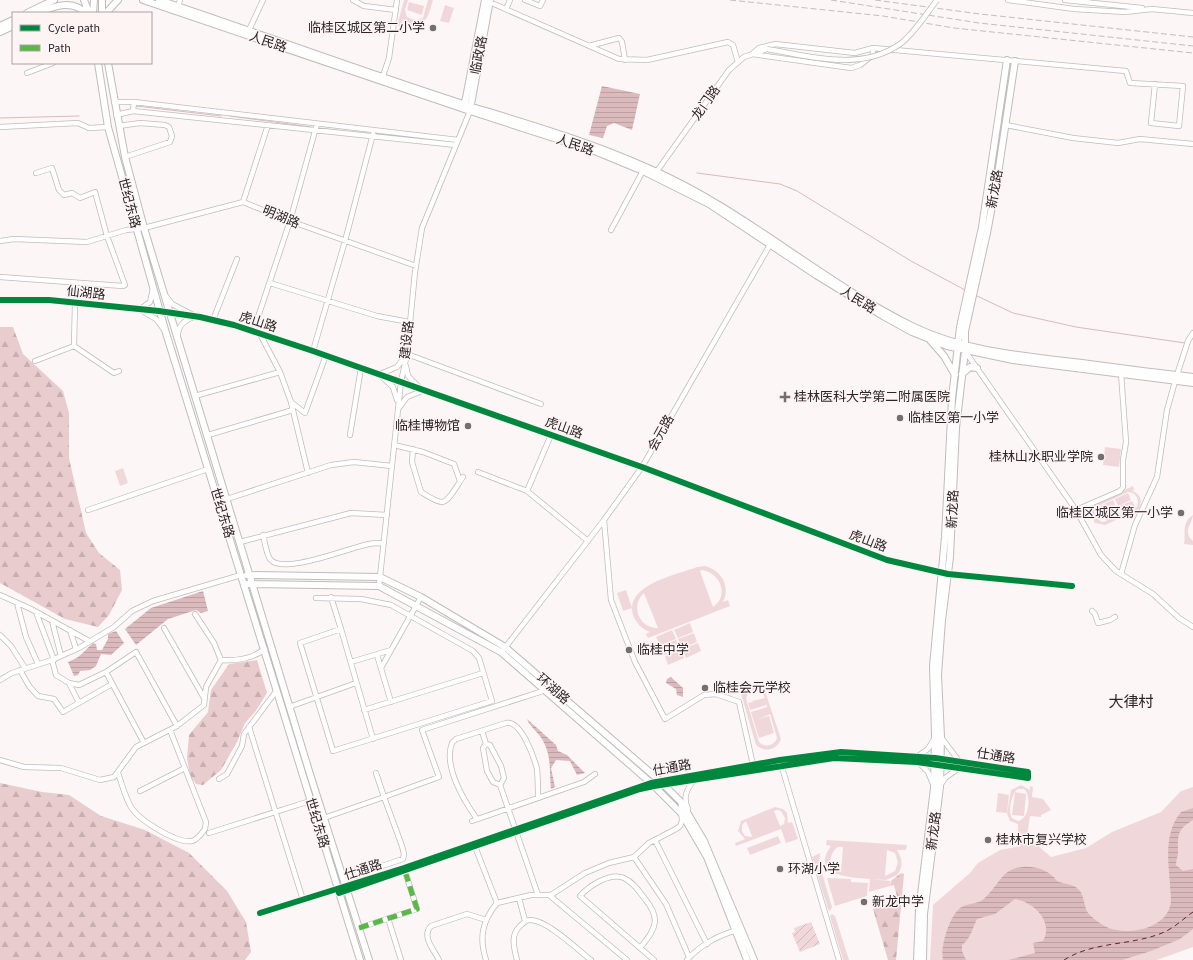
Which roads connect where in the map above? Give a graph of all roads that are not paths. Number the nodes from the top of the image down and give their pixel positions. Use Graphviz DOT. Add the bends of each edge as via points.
graph roads {
  1 [pos="54,0"];
  2 [pos="84,0"];
  3 [pos="94,0"];
  4 [pos="102,0"];
  5 [pos="118,0"];
  6 [pos="143,0"];
  7 [pos="180,0"];
  8 [pos="263,0"];
  9 [pos="353,0"];
  10 [pos="397,0"];
  11 [pos="485,0"];
  12 [pos="510,0"];
  13 [pos="525,0"];
  14 [pos="543,0"];
  15 [pos="937,0"];
  16 [pos="1008,0"];
  17 [pos="1064,0"];
  18 [pos="157,2"];
  19 [pos="492,2"];
  20 [pos="178,6"];
  21 [pos="1152,9"];
  22 [pos="396,10"];
  23 [pos="506,10"];
  24 [pos="29,12"];
  25 [pos="41,12"];
  26 [pos="85,12"];
  27 [pos="89,12"];
  28 [pos="93,12"];
  29 [pos="102,12"];
  30 [pos="107,12"];
  31 [pos="1193,13"];
  32 [pos="12,20"];
  33 [pos="0,26"];
  34 [pos="12,26"];
  35 [pos="249,30"];
  36 [pos="0,32"];
  37 [pos="589,46"];
  38 [pos="873,48"];
  39 [pos="752,54"];
  40 [pos="625,60"];
  41 [pos="1007,60"];
  42 [pos="1015,61"];
  43 [pos="738,62"];
  44 [pos="50,64"];
  45 [pos="98,64"];
  46 [pos="108,64"];
  47 [pos="27,73"];
  48 [pos="383,76"];
  49 [pos="1155,84"];
  50 [pos="114,102"];
  51 [pos="134,102"];
  52 [pos="468,108"];
  53 [pos="133,111"];
  54 [pos="225,113"];
  55 [pos="116,115"];
  56 [pos="224,120"];
  57 [pos="317,124"];
  58 [pos="268,125"];
  59 [pos="1006,125"];
  60 [pos="119,126"];
  61 [pos="0,127"];
  62 [pos="108,127"];
  63 [pos="315,130"];
  64 [pos="373,130"];
  65 [pos="372,137"];
  66 [pos="458,140"];
  67 [pos="1193,144"];
  68 [pos="456,145"];
  69 [pos="125,157"];
  70 [pos="644,169"];
  71 [pos="657,171"];
  72 [pos="36,173"];
  73 [pos="243,202"];
  74 [pos="290,221"];
  75 [pos="144,228"];
  76 [pos="136,229"];
  77 [pos="612,230"];
  78 [pos="107,236"];
  79 [pos="345,240"];
  80 [pos="0,241"];
  81 [pos="772,242"];
  82 [pos="237,259"];
  83 [pos="416,266"];
  84 [pos="0,277"];
  85 [pos="270,283"];
  86 [pos="970,287"];
  87 [pos="153,288"];
  88 [pos="163,292"];
  89 [pos="0,300"];
  90 [pos="329,300"];
  91 [pos="76,303"];
  92 [pos="139,310"];
  93 [pos="159,311"];
  94 [pos="170,313"];
  95 [pos="196,317"];
  96 [pos="213,320"];
  97 [pos="409,322"];
  98 [pos="253,332"];
  99 [pos="166,333"];
  100 [pos="1193,333"];
  101 [pos="260,334"];
  102 [pos="929,339"];
  103 [pos="178,341"];
  104 [pos="74,346"];
  105 [pos="961,347"];
  106 [pos="313,350"];
  107 [pos="406,354"];
  108 [pos="326,355"];
  109 [pos="36,361"];
  110 [pos="361,368"];
  111 [pos="977,368"];
  112 [pos="119,371"];
  113 [pos="280,372"];
  114 [pos="1121,373"];
  115 [pos="962,374"];
  116 [pos="380,375"];
  117 [pos="955,376"];
  118 [pos="1193,377"];
  119 [pos="1176,378"];
  120 [pos="401,382"];
  121 [pos="1193,383"];
  122 [pos="424,390"];
  123 [pos="195,396"];
  124 [pos="291,402"];
  125 [pos="541,404"];
  126 [pos="293,410"];
  127 [pos="398,411"];
  128 [pos="208,435"];
  129 [pos="350,435"];
  130 [pos="550,435"];
  131 [pos="394,445"];
  132 [pos="413,449"];
  133 [pos="392,466"];
  134 [pos="642,467"];
  135 [pos="208,469"];
  136 [pos="478,472"];
  137 [pos="308,473"];
  138 [pos="527,492"];
  139 [pos="227,500"];
  140 [pos="88,510"];
  141 [pos="1076,510"];
  142 [pos="388,515"];
  143 [pos="604,520"];
  144 [pos="263,535"];
  145 [pos="588,540"];
  146 [pos="240,542"];
  147 [pos="384,543"];
  148 [pos="945,573"];
  149 [pos="1121,574"];
  150 [pos="241,575"];
  151 [pos="249,575"];
  152 [pos="380,577"];
  153 [pos="245,584"];
  154 [pos="252,584"];
  155 [pos="379,586"];
  156 [pos="1072,586"];
  157 [pos="0,595"];
  158 [pos="331,597"];
  159 [pos="316,598"];
  160 [pos="420,598"];
  161 [pos="17,602"];
  162 [pos="416,606"];
  163 [pos="1092,611"];
  164 [pos="36,612"];
  165 [pos="195,614"];
  166 [pos="410,616"];
  167 [pos="1115,617"];
  168 [pos="52,620"];
  169 [pos="164,628"];
  170 [pos="1193,628"];
  171 [pos="341,629"];
  172 [pos="70,630"];
  173 [pos="0,635"];
  174 [pos="88,641"];
  175 [pos="76,649"];
  176 [pos="265,649"];
  177 [pos="503,649"];
  178 [pos="390,650"];
  179 [pos="377,654"];
  180 [pos="61,656"];
  181 [pos="53,660"];
  182 [pos="221,660"];
  183 [pos="351,662"];
  184 [pos="38,664"];
  185 [pos="25,668"];
  186 [pos="381,668"];
  187 [pos="20,670"];
  188 [pos="106,672"];
  189 [pos="483,673"];
  190 [pos="0,680"];
  191 [pos="69,683"];
  192 [pos="356,683"];
  193 [pos="112,684"];
  194 [pos="277,690"];
  195 [pos="546,690"];
  196 [pos="317,696"];
  197 [pos="204,698"];
  198 [pos="391,702"];
  199 [pos="79,703"];
  200 [pos="289,707"];
  201 [pos="364,710"];
  202 [pos="177,726"];
  203 [pos="249,727"];
  204 [pos="170,730"];
  205 [pos="482,731"];
  206 [pos="938,737"];
  207 [pos="373,739"];
  208 [pos="144,743"];
  209 [pos="486,744"];
  210 [pos="918,756"];
  211 [pos="0,760"];
  212 [pos="959,761"];
  213 [pos="917,762"];
  214 [pos="938,762"];
  215 [pos="781,763"];
  216 [pos="753,765"];
  217 [pos="185,768"];
  218 [pos="959,768"];
  219 [pos="376,772"];
  220 [pos="118,773"];
  221 [pos="595,774"];
  222 [pos="219,779"];
  223 [pos="694,780"];
  224 [pos="662,783"];
  225 [pos="653,784"];
  226 [pos="500,785"];
  227 [pos="937,788"];
  228 [pos="140,791"];
  229 [pos="384,796"];
  230 [pos="538,798"];
  231 [pos="310,801"];
  232 [pos="681,802"];
  233 [pos="508,808"];
  234 [pos="276,812"];
  235 [pos="682,814"];
  236 [pos="690,814"];
  237 [pos="324,818"];
  238 [pos="516,830"];
  239 [pos="209,834"];
  240 [pos="655,840"];
  241 [pos="474,845"];
  242 [pos="634,857"];
  243 [pos="404,869"];
  244 [pos="343,879"];
  245 [pos="346,889"];
  246 [pos="339,891"];
  247 [pos="538,895"];
  248 [pos="549,895"];
  249 [pos="519,898"];
  250 [pos="303,900"];
  251 [pos="497,903"];
  252 [pos="260,914"];
  253 [pos="388,918"];
  254 [pos="486,920"];
  255 [pos="525,921"];
  256 [pos="359,928"];
  257 [pos="743,930"];
  258 [pos="736,931"];
  259 [pos="707,944"];
  260 [pos="640,948"];
  261 [pos="688,959"];
  262 [pos="360,960"];
  263 [pos="369,960"];
  264 [pos="401,960"];
  265 [pos="439,960"];
  266 [pos="486,960"];
  267 [pos="518,960"];
  268 [pos="591,960"];
  269 [pos="627,960"];
  270 [pos="654,960"];
  271 [pos="746,960"];
  272 [pos="754,960"];
  273 [pos="839,960"];
  274 [pos="917,960"];
  275 [pos="923,960"];
  1 -- 24 [label="main road"];
  2 -- 27 [label="main road"];
  3 -- 28 [label="main road"];
  4 -- 29 [label="main road"];
  5 -- 30 [label="main road"];
  6 -- 18 [label="main road"];
  7 -- 20 [label="street"];
  8 -- 35 [label="street"];
  9 -- 22 [label="street" via="364,6"];
  10 -- 22 [label="street"];
  11 -- 52 [label="main road, 临政路"];
  12 -- 23 [label="street"];
  13 -- 14 [label="street" via="540,6"];
  15 -- 39 [label="street, 龙门路, bridge" via="901,44 876,56 841,61 767,49"];
  16 -- 21 [label="street" via="1074,9"];
  17 -- 21 [label="street"];
  18 -- 20 [label="main road, 人民路"];
  18 -- 52 [label="main road, 人民路"];
  19 -- 23 [label="street"];
  19 -- 52 [label="main road, 临政路"];
  20 -- 35 [label="main road, 人民路"];
  21 -- 31 [label="street"];
  22 -- 48 [label="street" via="390,58"];
  23 -- 37 [label="street"];
  25 -- 26 [label="main road" via="68,2 78,5"];
  32 -- 33 [label="main road"];
  34 -- 36 [label="main road"];
  35 -- 48 [label="main road, 人民路"];
  37 -- 40 [label="street"];
  37 -- 40 [label="street" via="619,38"];
  38 -- 39 [label="street" via="849,53 775,44 758,48"];
  38 -- 39 [label="street" via="873,55 851,68"];
  38 -- 41 [label="street"];
  39 -- 43 [label="street, 龙门路"];
  40 -- 43 [label="street" via="654,58 728,42 733,45"];
  41 -- 42 [label="street"];
  41 -- 86 [label="main road, 新龙路" via="983,220"];
  42 -- 49 [label="street" via="1126,71 1130,83"];
  42 -- 59 [label="main road, 新龙路"];
  43 -- 71 [label="street, 龙门路" via="723,78"];
  44 -- 47 [label="street"];
  45 -- 62 [label="main road, 世纪东路"];
  46 -- 50 [label="main road, 世纪东路"];
  48 -- 52 [label="main road, 人民路"];
  49 -- 49 [label="street" via="1151,123 1179,126 1183,86"];
  50 -- 51 [label="street"];
  50 -- 55 [label="main road, 世纪东路"];
  51 -- 53 [label="street"];
  51 -- 54 [label="street"];
  52 -- 66 [label="street, 建设路"];
  52 -- 70 [label="main road, 人民路" via="598,148"];
  53 -- 55 [label="street"];
  53 -- 56 [label="street"];
  54 -- 56 [label="street"];
  54 -- 57 [label="street"];
  55 -- 60 [label="main road, 世纪东路"];
  56 -- 58 [label="street"];
  57 -- 63 [label="street"];
  57 -- 64 [label="street"];
  58 -- 63 [label="street"];
  58 -- 73 [label="street"];
  59 -- 67 [label="street" via="1074,138 1118,143 1140,139"];
  59 -- 86 [label="main road, 新龙路" via="987,232"];
  60 -- 69 [label="main road, 世纪东路"];
  60 -- 69 [label="street" via="140,123 165,124 172,136 170,142"];
  61 -- 62 [label="street" via="78,123 89,128"];
  62 -- 76 [label="main road, 世纪东路"];
  63 -- 65 [label="street"];
  63 -- 74 [label="street"];
  64 -- 65 [label="street"];
  64 -- 66 [label="street"];
  65 -- 68 [label="street"];
  65 -- 79 [label="street"];
  66 -- 68 [label="street, 建设路"];
  68 -- 83 [label="street, 建设路" via="422,228"];
  69 -- 75 [label="main road, 世纪东路"];
  70 -- 71 [label="main road, 人民路"];
  70 -- 77 [label="street"];
  70 -- 81 [label="main road, 人民路"];
  71 -- 81 [label="main road, 人民路" via="711,199"];
  72 -- 78 [label="street" via="52,168 59,190 64,195 72,193 80,198 95,192"];
  73 -- 74 [label="street, 明湖路"];
  73 -- 75 [label="street"];
  74 -- 79 [label="street, 明湖路"];
  74 -- 85 [label="street"];
  75 -- 76 [label="street"];
  75 -- 88 [label="main road, 世纪东路"];
  76 -- 78 [label="street"];
  76 -- 87 [label="main road, 世纪东路"];
  78 -- 80 [label="street" via="81,242 14,239"];
  78 -- 84 [label="street" via="125,284 123,286"];
  79 -- 83 [label="street, 明湖路"];
  79 -- 90 [label="street"];
  81 -- 102 [label="main road, 人民路" via="870,308"];
  81 -- 105 [label="main road, 人民路" via="914,327"];
  81 -- 134 [label="street, 会元路"];
  82 -- 96 [label="street"];
  83 -- 97 [label="street, 建设路"];
  85 -- 90 [label="street"];
  85 -- 98 [label="street"];
  86 -- 105 [label="main road, 新龙路"];
  87 -- 92 [label="street" via="150,302"];
  87 -- 93 [label="main road, 世纪东路"];
  88 -- 94 [label="main road, 世纪东路"];
  88 -- 95 [label="street" via="172,304"];
  89 -- 91 [label="street, 仙湖路" via="27,299"];
  90 -- 97 [label="street" via="377,316"];
  90 -- 106 [label="street"];
  91 -- 92 [label="street, 仙湖路"];
  91 -- 104 [label="street"];
  92 -- 93 [label="street, 仙湖路"];
  92 -- 99 [label="street" via="156,319"];
  93 -- 94 [label="street, 仙湖路"];
  93 -- 99 [label="main road, 世纪东路"];
  94 -- 95 [label="street, 虎山路"];
  94 -- 103 [label="main road, 世纪东路"];
  95 -- 96 [label="street, 虎山路"];
  95 -- 103 [label="street" via="182,324 178,330"];
  96 -- 98 [label="street, 虎山路"];
  97 -- 107 [label="street, 建设路"];
  98 -- 101 [label="street, 虎山路"];
  99 -- 135 [label="main road, 世纪东路"];
  100 -- 119 [label="street"];
  101 -- 106 [label="street, 虎山路"];
  101 -- 113 [label="street"];
  102 -- 105 [label="main road, 人民路"];
  102 -- 117 [label="main road" via="944,356"];
  103 -- 123 [label="main road, 世纪东路"];
  104 -- 109 [label="street"];
  104 -- 112 [label="street" via="114,373"];
  105 -- 111 [label="street"];
  105 -- 114 [label="main road" via="1013,360"];
  105 -- 115 [label="main road, 新龙路"];
  105 -- 117 [label="main road, 新龙路"];
  105 -- 119 [label="main road"];
  106 -- 108 [label="street, 虎山路"];
  107 -- 116 [label="street" via="397,367"];
  107 -- 120 [label="street, 建设路"];
  107 -- 122 [label="street" via="408,376"];
  107 -- 125 [label="street"];
  108 -- 110 [label="street, 虎山路"];
  108 -- 124 [label="street" via="305,413"];
  110 -- 116 [label="street, 虎山路"];
  110 -- 129 [label="street"];
  111 -- 115 [label="main road" via="970,367"];
  111 -- 141 [label="street"];
  113 -- 123 [label="street"];
  113 -- 124 [label="street"];
  114 -- 119 [label="main road"];
  114 -- 141 [label="street" via="1126,442 1123,487 1120,491"];
  115 -- 148 [label="main road, 新龙路"];
  116 -- 120 [label="street, 虎山路"];
  116 -- 127 [label="street" via="393,387"];
  117 -- 148 [label="main road, 新龙路" via="950,429"];
  118 -- 119 [label="main road"];
  119 -- 121 [label="main road"];
  119 -- 149 [label="street" via="1165,419 1158,474 1135,525"];
  120 -- 122 [label="street, 虎山路"];
  120 -- 127 [label="street, 建设路"];
  122 -- 127 [label="street" via="407,397"];
  122 -- 130 [label="street, 虎山路"];
  123 -- 128 [label="main road, 世纪东路"];
  124 -- 126 [label="street"];
  126 -- 128 [label="street"];
  126 -- 137 [label="street"];
  127 -- 131 [label="street, 建设路"];
  128 -- 139 [label="main road, 世纪东路"];
  130 -- 134 [label="street, 虎山路"];
  130 -- 138 [label="street"];
  131 -- 132 [label="street"];
  131 -- 133 [label="street, 建设路"];
  132 -- 132 [label="street" via="412,462 421,492 439,501 448,499 461,479 454,464"];
  133 -- 137 [label="street" via="350,462"];
  133 -- 142 [label="street, 建设路"];
  134 -- 143 [label="street, 会元路"];
  134 -- 148 [label="street, 虎山路" via="887,560"];
  135 -- 140 [label="street"];
  135 -- 150 [label="main road, 世纪东路"];
  136 -- 138 [label="street"];
  137 -- 139 [label="street"];
  138 -- 145 [label="street"];
  139 -- 146 [label="main road, 世纪东路"];
  141 -- 149 [label="street" via="1096,548 1109,565"];
  142 -- 144 [label="street" via="351,513"];
  142 -- 147 [label="street, 建设路"];
  143 -- 145 [label="street, 会元路"];
  143 -- 216 [label="street" via="610,600 635,662 665,719 704,694 716,694 739,702"];
  144 -- 146 [label="street"];
  144 -- 147 [label="street" via="269,558 273,562 287,564 303,563 369,544"];
  145 -- 177 [label="street, 会元路"];
  146 -- 151 [label="main road, 世纪东路"];
  147 -- 152 [label="street, 建设路"];
  148 -- 156 [label="street, 虎山路"];
  148 -- 206 [label="main road, 新龙路" via="938,675"];
  149 -- 170 [label="street" via="1153,594"];
  150 -- 151 [label="main road, 环湖路"];
  150 -- 153 [label="main road, 世纪东路"];
  150 -- 174 [label="street" via="153,601 132,611 114,627"];
  151 -- 152 [label="main road, 环湖路"];
  151 -- 154 [label="main road, 世纪东路"];
  152 -- 155 [label="street, 建设路"];
  152 -- 160 [label="main road, 环湖路"];
  153 -- 154 [label="main road, 环湖路"];
  153 -- 176 [label="main road, 世纪东路"];
  154 -- 155 [label="main road, 环湖路"];
  154 -- 200 [label="main road, 世纪东路"];
  155 -- 162 [label="main road, 环湖路"];
  157 -- 161 [label="street"];
  158 -- 159 [label="street"];
  158 -- 166 [label="street" via="376,602"];
  158 -- 171 [label="street"];
  160 -- 162 [label="street"];
  160 -- 177 [label="main road, 环湖路"];
  161 -- 164 [label="street"];
  161 -- 184 [label="street" via="26,637"];
  162 -- 166 [label="street"];
  162 -- 177 [label="main road, 环湖路"];
  163 -- 167 [label="street" via="1098,623"];
  164 -- 168 [label="street"];
  164 -- 181 [label="street"];
  165 -- 182 [label="street" via="209,634"];
  166 -- 178 [label="street"];
  166 -- 189 [label="street" via="473,651 479,658"];
  168 -- 172 [label="street"];
  168 -- 180 [label="street"];
  169 -- 197 [label="street"];
  171 -- 183 [label="street"];
  171 -- 196 [label="street" via="300,643"];
  172 -- 174 [label="street"];
  172 -- 175 [label="street"];
  173 -- 185 [label="street"];
  174 -- 175 [label="street"];
  175 -- 180 [label="street"];
  176 -- 182 [label="street" via="242,659"];
  176 -- 194 [label="main road, 世纪东路"];
  177 -- 195 [label="main road, 环湖路"];
  177 -- 224 [label="main road, 环湖路"];
  178 -- 179 [label="street"];
  178 -- 186 [label="street"];
  179 -- 183 [label="street"];
  179 -- 186 [label="street"];
  180 -- 181 [label="street"];
  181 -- 184 [label="street"];
  181 -- 191 [label="street" via="56,675"];
  182 -- 197 [label="street" via="206,687"];
  183 -- 192 [label="street"];
  184 -- 185 [label="street"];
  185 -- 187 [label="street"];
  186 -- 198 [label="street"];
  187 -- 190 [label="street"];
  187 -- 199 [label="street" via="38,696 54,699 63,712"];
  188 -- 191 [label="street" via="79,685"];
  188 -- 193 [label="street"];
  188 -- 202 [label="street" via="136,652"];
  189 -- 198 [label="street"];
  189 -- 207 [label="street" via="492,701"];
  191 -- 199 [label="street"];
  192 -- 196 [label="street"];
  192 -- 201 [label="street"];
  193 -- 199 [label="street"];
  193 -- 208 [label="street"];
  194 -- 203 [label="street"];
  194 -- 231 [label="main road, 世纪东路"];
  195 -- 225 [label="main road, 环湖路"];
  195 -- 229 [label="street" via="422,730 439,778"];
  196 -- 200 [label="street"];
  196 -- 207 [label="street" via="333,751"];
  197 -- 202 [label="street" via="202,708"];
  198 -- 201 [label="street"];
  200 -- 237 [label="main road, 世纪东路"];
  201 -- 207 [label="street"];
  202 -- 204 [label="street"];
  203 -- 222 [label="street" via="227,774"];
  203 -- 234 [label="street"];
  204 -- 208 [label="street"];
  204 -- 217 [label="street"];
  205 -- 209 [label="street"];
  205 -- 230 [label="street" via="509,722 519,729 536,764"];
  205 -- 233 [label="street" via="451,744 456,782 475,820"];
  206 -- 210 [label="street"];
  206 -- 212 [label="street"];
  206 -- 214 [label="main road, 新龙路"];
  208 -- 220 [label="street" via="130,753"];
  209 -- 226 [label="street" via="490,745 501,766 504,778"];
  209 -- 226 [label="street" via="483,748 487,771 493,782"];
  210 -- 214 [label="street, 仕通路"];
  210 -- 215 [label="street, 仕通路" via="841,752"];
  211 -- 220 [label="street" via="24,767 61,768 100,780 110,779"];
  212 -- 214 [label="street, 仕通路"];
  212 -- 218 [label="street, 仕通路" via="1028,772 1028,778"];
  213 -- 214 [label="street, 仕通路"];
  213 -- 215 [label="street, 仕通路" via="834,758"];
  213 -- 227 [label="street" via="928,772"];
  214 -- 218 [label="street, 仕通路"];
  214 -- 227 [label="main road, 新龙路"];
  215 -- 216 [label="street, 仕通路"];
  215 -- 223 [label="street, 仕通路"];
  215 -- 273 [label="street"];
  216 -- 224 [label="street, 仕通路"];
  217 -- 220 [label="street" via="206,824 205,829 192,841 156,829 135,812 128,802"];
  217 -- 228 [label="street"];
  218 -- 227 [label="street" via="945,778"];
  219 -- 229 [label="street"];
  221 -- 230 [label="street" via="584,782"];
  223 -- 224 [label="street, 仕通路"];
  223 -- 236 [label="street" via="685,795"];
  224 -- 225 [label="street, 仕通路"];
  224 -- 232 [label="main road, 环湖路"];
  225 -- 235 [label="main road, 环湖路"];
  225 -- 238 [label="street, 仕通路"];
  226 -- 233 [label="street"];
  227 -- 274 [label="main road, 新龙路" via="919,911"];
  227 -- 275 [label="main road, 新龙路" via="924,914"];
  229 -- 237 [label="street"];
  229 -- 244 [label="street" via="402,846 403,859"];
  230 -- 233 [label="street"];
  231 -- 234 [label="street"];
  231 -- 246 [label="main road, 世纪东路"];
  232 -- 235 [label="street"];
  232 -- 236 [label="main road, 环湖路"];
  233 -- 238 [label="street"];
  234 -- 239 [label="street"];
  234 -- 250 [label="street"];
  235 -- 240 [label="street" via="682,821 676,829"];
  235 -- 258 [label="main road, 环湖路" via="707,857"];
  236 -- 257 [label="main road, 环湖路" via="713,858"];
  237 -- 244 [label="main road, 世纪东路"];
  238 -- 241 [label="street, 仕通路"];
  238 -- 247 [label="street"];
  240 -- 242 [label="street"];
  240 -- 259 [label="street"];
  241 -- 243 [label="street, 仕通路"];
  241 -- 251 [label="street"];
  242 -- 248 [label="street" via="609,863 585,873"];
  242 -- 261 [label="street" via="666,904"];
  243 -- 245 [label="street, 仕通路"];
  243 -- 253 [label="street" via="417,909"];
  244 -- 245 [label="main road, 世纪东路"];
  245 -- 246 [label="street, 仕通路"];
  245 -- 256 [label="main road, 世纪东路"];
  246 -- 250 [label="street, 仕通路"];
  246 -- 262 [label="main road, 世纪东路"];
  247 -- 248 [label="street"];
  247 -- 249 [label="street"];
  248 -- 269 [label="street"];
  249 -- 251 [label="street"];
  249 -- 255 [label="street"];
  250 -- 252 [label="street, 仕通路"];
  251 -- 254 [label="street"];
  253 -- 256 [label="street"];
  253 -- 264 [label="street"];
  254 -- 265 [label="street" via="467,914 431,926 427,938"];
  254 -- 266 [label="street" via="482,936"];
  255 -- 267 [label="street" via="513,939"];
  255 -- 268 [label="street" via="532,920 545,925"];
  256 -- 263 [label="main road, 世纪东路"];
  257 -- 258 [label="street"];
  257 -- 272 [label="main road, 环湖路"];
  258 -- 259 [label="street"];
  258 -- 271 [label="main road, 环湖路"];
  259 -- 261 [label="street"];
  260 -- 260 [label="street" via="580,896 600,882 618,877 630,881 655,917 654,928"];
  260 -- 270 [label="street"];
}
